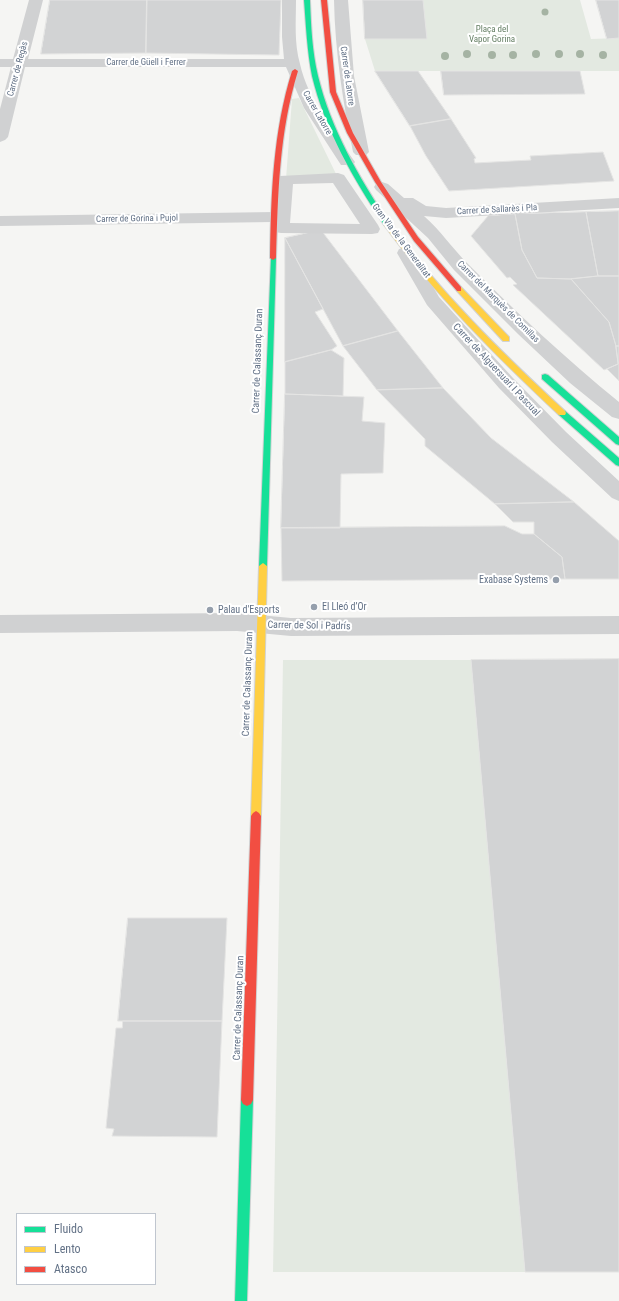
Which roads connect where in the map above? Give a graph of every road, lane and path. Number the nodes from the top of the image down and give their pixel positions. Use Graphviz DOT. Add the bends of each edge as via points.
graph roads {
  1 [pos="36,0"];
  2 [pos="289,0"];
  3 [pos="307,0"];
  4 [pos="324,0"];
  5 [pos="341,0"];
  6 [pos="0,63"];
  7 [pos="20,63"];
  8 [pos="294,67"];
  9 [pos="0,137"];
  10 [pos="360,152"];
  11 [pos="354,174"];
  12 [pos="382,187"];
  13 [pos="619,203"];
  14 [pos="0,221"];
  15 [pos="277,222"];
  16 [pos="392,231"];
  17 [pos="513,346"];
  18 [pos="539,372"];
  19 [pos="619,412"];
  20 [pos="619,442"];
  21 [pos="619,463"];
  22 [pos="619,493"];
  23 [pos="0,624"];
  24 [pos="262,626"];
  25 [pos="619,626"];
  26 [pos="241,1301"];
  1 -- 7 [label="street, Carrer de Regàs"];
  2 -- 8 [label="street, Carrer Latorre" via="290,50"];
  3 -- 11 [label="street, Gran Via de la Generalitat" via="317,82 328,116"];
  4 -- 10 [label="street, Gran Via de la Generalitat" via="333,92"];
  5 -- 10 [label="street, Carrer de Latorre" via="341,35"];
  6 -- 7 [label="street, Carrer de Güell i Ferrer"];
  7 -- 8 [label="street, Carrer de Güell i Ferrer"];
  7 -- 9 [label="street, Carrer de Regàs"];
  8 -- 11 [label="street, Carrer Latorre" via="307,99"];
  8 -- 15 [label="street, Carrer de Calassanç Duran" via="281,124"];
  10 -- 12 [label="street, Gran Via de la Generalitat"];
  11 -- 16 [label="street, Gran Via de la Generalitat"];
  12 -- 13 [label="street, Carrer de Sallarès i Pla" via="422,211 434,213"];
  12 -- 17 [label="street, Gran Via de la Generalitat" via="416,239 447,277"];
  12 -- 19 [label="street, Carrer del Marquès de Comillas" via="434,234 460,266 524,330"];
  14 -- 15 [label="street, Carrer de Gorina i Pujol"];
  15 -- 15 [label="street, Carrer de Gorina i Pujol" via="286,179 338,178 372,229"];
  15 -- 24 [label="street, Carrer de Calassanç Duran"];
  16 -- 21 [label="street, Gran Via de la Generalitat" via="418,267 469,323 538,392"];
  16 -- 22 [label="street, Carrer de Alguersuari I Pascual" via="433,301 527,405"];
  18 -- 20 [label="street"];
  23 -- 24 [label="street, Carrer de Sol i Padrís" via="237,622"];
  24 -- 25 [label="street, Carrer de Sol i Padrís"];
  24 -- 26 [label="street, Carrer de Calassanç Duran"];
}
